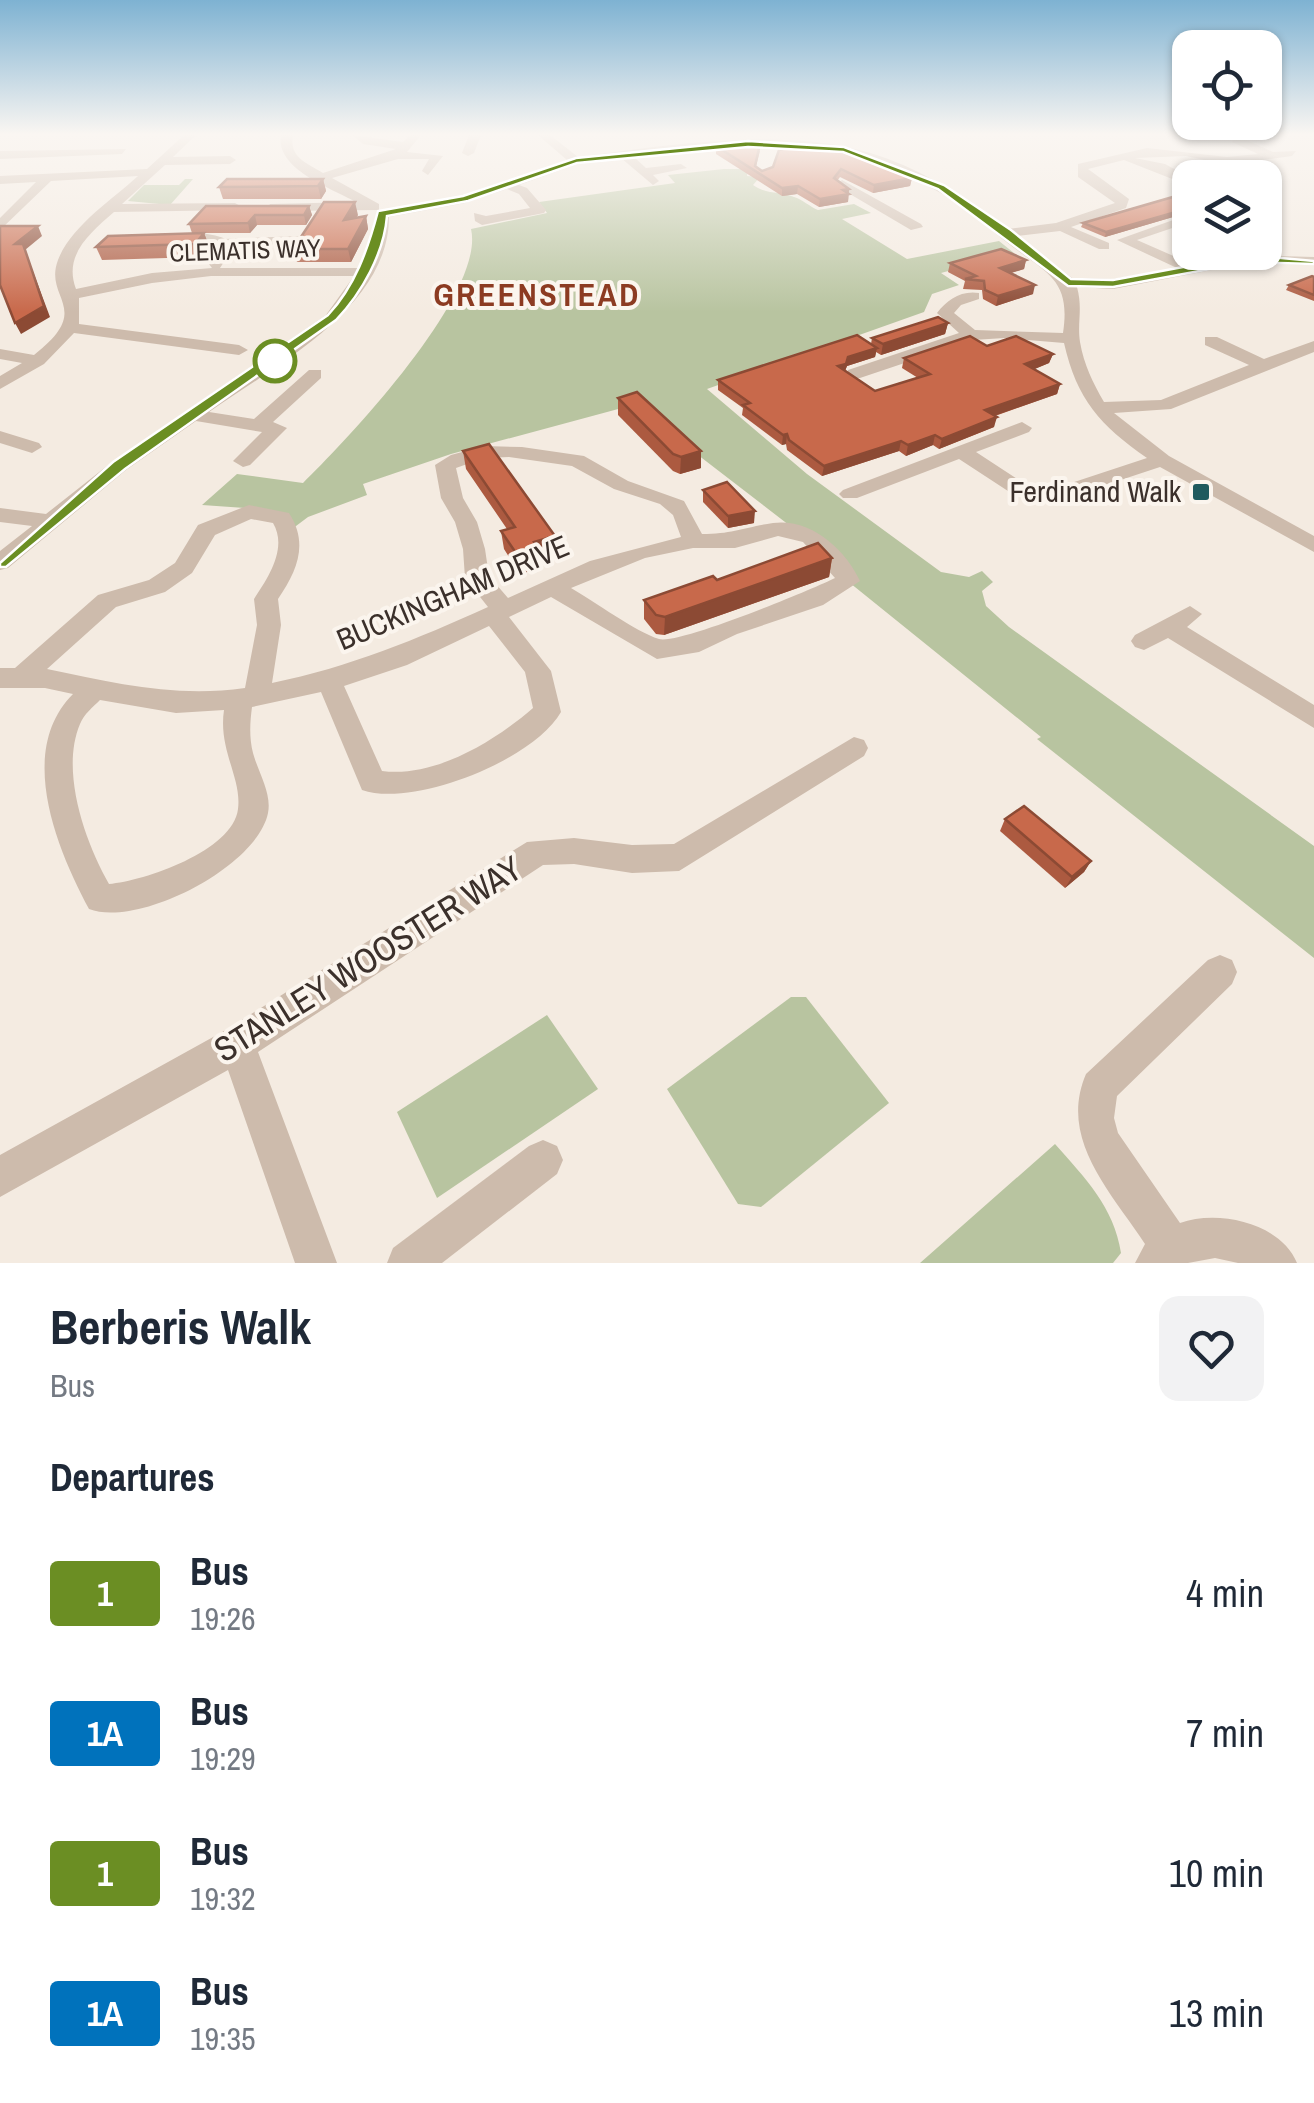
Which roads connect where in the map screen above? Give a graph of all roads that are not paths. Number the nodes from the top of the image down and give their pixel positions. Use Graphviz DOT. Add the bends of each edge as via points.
graph roads {
  1 [pos="33,194"];
  2 [pos="129,194"];
  3 [pos="358,194"];
  4 [pos="483,194"];
  5 [pos="525,194"];
  6 [pos="861,194"];
  7 [pos="951,194"];
  8 [pos="1116,194"];
  9 [pos="888,196"];
  10 [pos="871,199"];
  11 [pos="27,200"];
  12 [pos="0,201"];
  13 [pos="192,207"];
  14 [pos="260,207"];
  15 [pos="115,208"];
  16 [pos="377,210"];
  17 [pos="479,216"];
  18 [pos="1172,224"];
  19 [pos="2,225"];
  20 [pos="916,227"];
  21 [pos="1066,230"];
  22 [pos="1008,233"];
  23 [pos="224,240"];
  24 [pos="300,240"];
  25 [pos="1124,240"];
  26 [pos="1172,260"];
  27 [pos="1282,260"];
  28 [pos="1314,261"];
  29 [pos="1175,270"];
  30 [pos="211,272"];
  31 [pos="363,272"];
  32 [pos="1068,282"];
  33 [pos="70,295"];
  34 [pos="973,296"];
  35 [pos="70,328"];
  36 [pos="971,335"];
  37 [pos="1071,339"];
  38 [pos="1211,341"];
  39 [pos="1314,346"];
  40 [pos="238,350"];
  41 [pos="0,354"];
  42 [pos="36,360"];
  43 [pos="1262,365"];
  44 [pos="314,374"];
  45 [pos="854,374"];
  46 [pos="0,384"];
  47 [pos="1098,408"];
  48 [pos="193,415"];
  49 [pos="258,425"];
  50 [pos="1022,428"];
  51 [pos="0,436"];
  52 [pos="32,446"];
  53 [pos="962,452"];
  54 [pos="1162,460"];
  55 [pos="243,461"];
  56 [pos="850,494"];
  57 [pos="0,515"];
  58 [pos="48,521"];
  59 [pos="693,541"];
  60 [pos="1314,546"];
  61 [pos="0,563"];
  62 [pos="554,588"];
  63 [pos="498,612"];
  64 [pos="1144,641"];
  65 [pos="12,677"];
  66 [pos="329,681"];
  67 [pos="93,690"];
  68 [pos="248,697"];
  69 [pos="1314,718"];
  70 [pos="854,748"];
  71 [pos="1220,972"];
  72 [pos="237,1044"];
  73 [pos="544,1160"];
  74 [pos="0,1177"];
  75 [pos="1164,1255"];
  76 [pos="316,1263"];
  77 [pos="408,1263"];
  78 [pos="1276,1263"];
  1 -- 11 [label="street"];
  2 -- 15 [label="street"];
  3 -- 16 [label="street"];
  4 -- 16 [label="street"];
  5 -- 17 [label="street" via="539,210 482,221"];
  6 -- 10 [label="street"];
  7 -- 22 [label="street"];
  8 -- 22 [label="street" via="1124,199 1121,205 1058,227"];
  9 -- 10 [label="street"];
  10 -- 20 [label="street"];
  11 -- 12 [label="street"];
  11 -- 19 [label="street"];
  13 -- 15 [label="street"];
  13 -- 23 [label="street" via="246,207"];
  13 -- 23 [label="street" via="160,238"];
  14 -- 16 [label="street"];
  15 -- 33 [label="street" via="63,264"];
  16 -- 31 [label="street" via="380,234"];
  18 -- 25 [label="street"];
  21 -- 25 [label="street" via="1101,247"];
  22 -- 32 [label="street"];
  23 -- 24 [label="street"];
  23 -- 30 [label="street"];
  25 -- 26 [label="street"];
  27 -- 28 [label="street"];
  29 -- 32 [label="street" via="1113,284"];
  30 -- 31 [label="street, CLEMATIS WAY"];
  30 -- 33 [label="street, CLEMATIS WAY"];
  31 -- 48 [label="street" via="346,302 316,331"];
  32 -- 37 [label="street" via="1075,308"];
  33 -- 35 [label="street"];
  34 -- 36 [label="street" via="944,313"];
  35 -- 40 [label="street"];
  35 -- 42 [label="street"];
  36 -- 37 [label="street"];
  36 -- 45 [label="street"];
  37 -- 47 [label="street" via="1080,376"];
  38 -- 43 [label="street"];
  39 -- 43 [label="street"];
  41 -- 42 [label="street"];
  42 -- 46 [label="street"];
  43 -- 47 [label="street" via="1164,404"];
  44 -- 49 [label="street"];
  47 -- 54 [label="street"];
  48 -- 49 [label="street"];
  48 -- 58 [label="street"];
  49 -- 55 [label="street" via="277,428"];
  50 -- 53 [label="street"];
  51 -- 52 [label="street"];
  53 -- 54 [label="street" via="1018,488 1051,497"];
  53 -- 56 [label="street"];
  54 -- 60 [label="street"];
  57 -- 58 [label="street"];
  58 -- 61 [label="street"];
  59 -- 62 [label="street, BUCKINGHAM DRIVE" via="598,566"];
  59 -- 62 [label="street, BUCKINGHAM DRIVE" via="735,542 776,530 804,534 842,566 848,581 690,646 657,650"];
  59 -- 63 [label="street" via="688,516 675,503 623,486 578,460 512,449 467,454 445,465 446,481 470,535 477,578"];
  62 -- 63 [label="street, BUCKINGHAM DRIVE"];
  63 -- 66 [label="street, BUCKINGHAM DRIVE"];
  63 -- 66 [label="street" via="542,674 547,712 526,734 438,776 406,786 372,782"];
  64 -- 69 [label="street" via="1179,620"];
  65 -- 67 [label="street, BUCKINGHAM DRIVE"];
  65 -- 68 [label="street" via="108,602 157,586 184,568 206,530 249,512 280,518 290,533 284,572 266,599 269,624"];
  66 -- 68 [label="street, BUCKINGHAM DRIVE"];
  67 -- 68 [label="street, BUCKINGHAM DRIVE" via="176,703"];
  67 -- 68 [label="street" via="68,718 60,750 64,802 87,878 100,899 116,900 198,871 248,830 253,810 236,742"];
  70 -- 72 [label="street, STANLEY WOOSTER WAY" via="679,857 538,852"];
  71 -- 75 [label="street" via="1100,1087 1100,1141"];
  72 -- 74 [label="street, STANLEY WOOSTER WAY"];
  72 -- 76 [label="street"];
  73 -- 77 [label="street"];
  75 -- 78 [label="street" via="1212,1234 1258,1248"];
}
